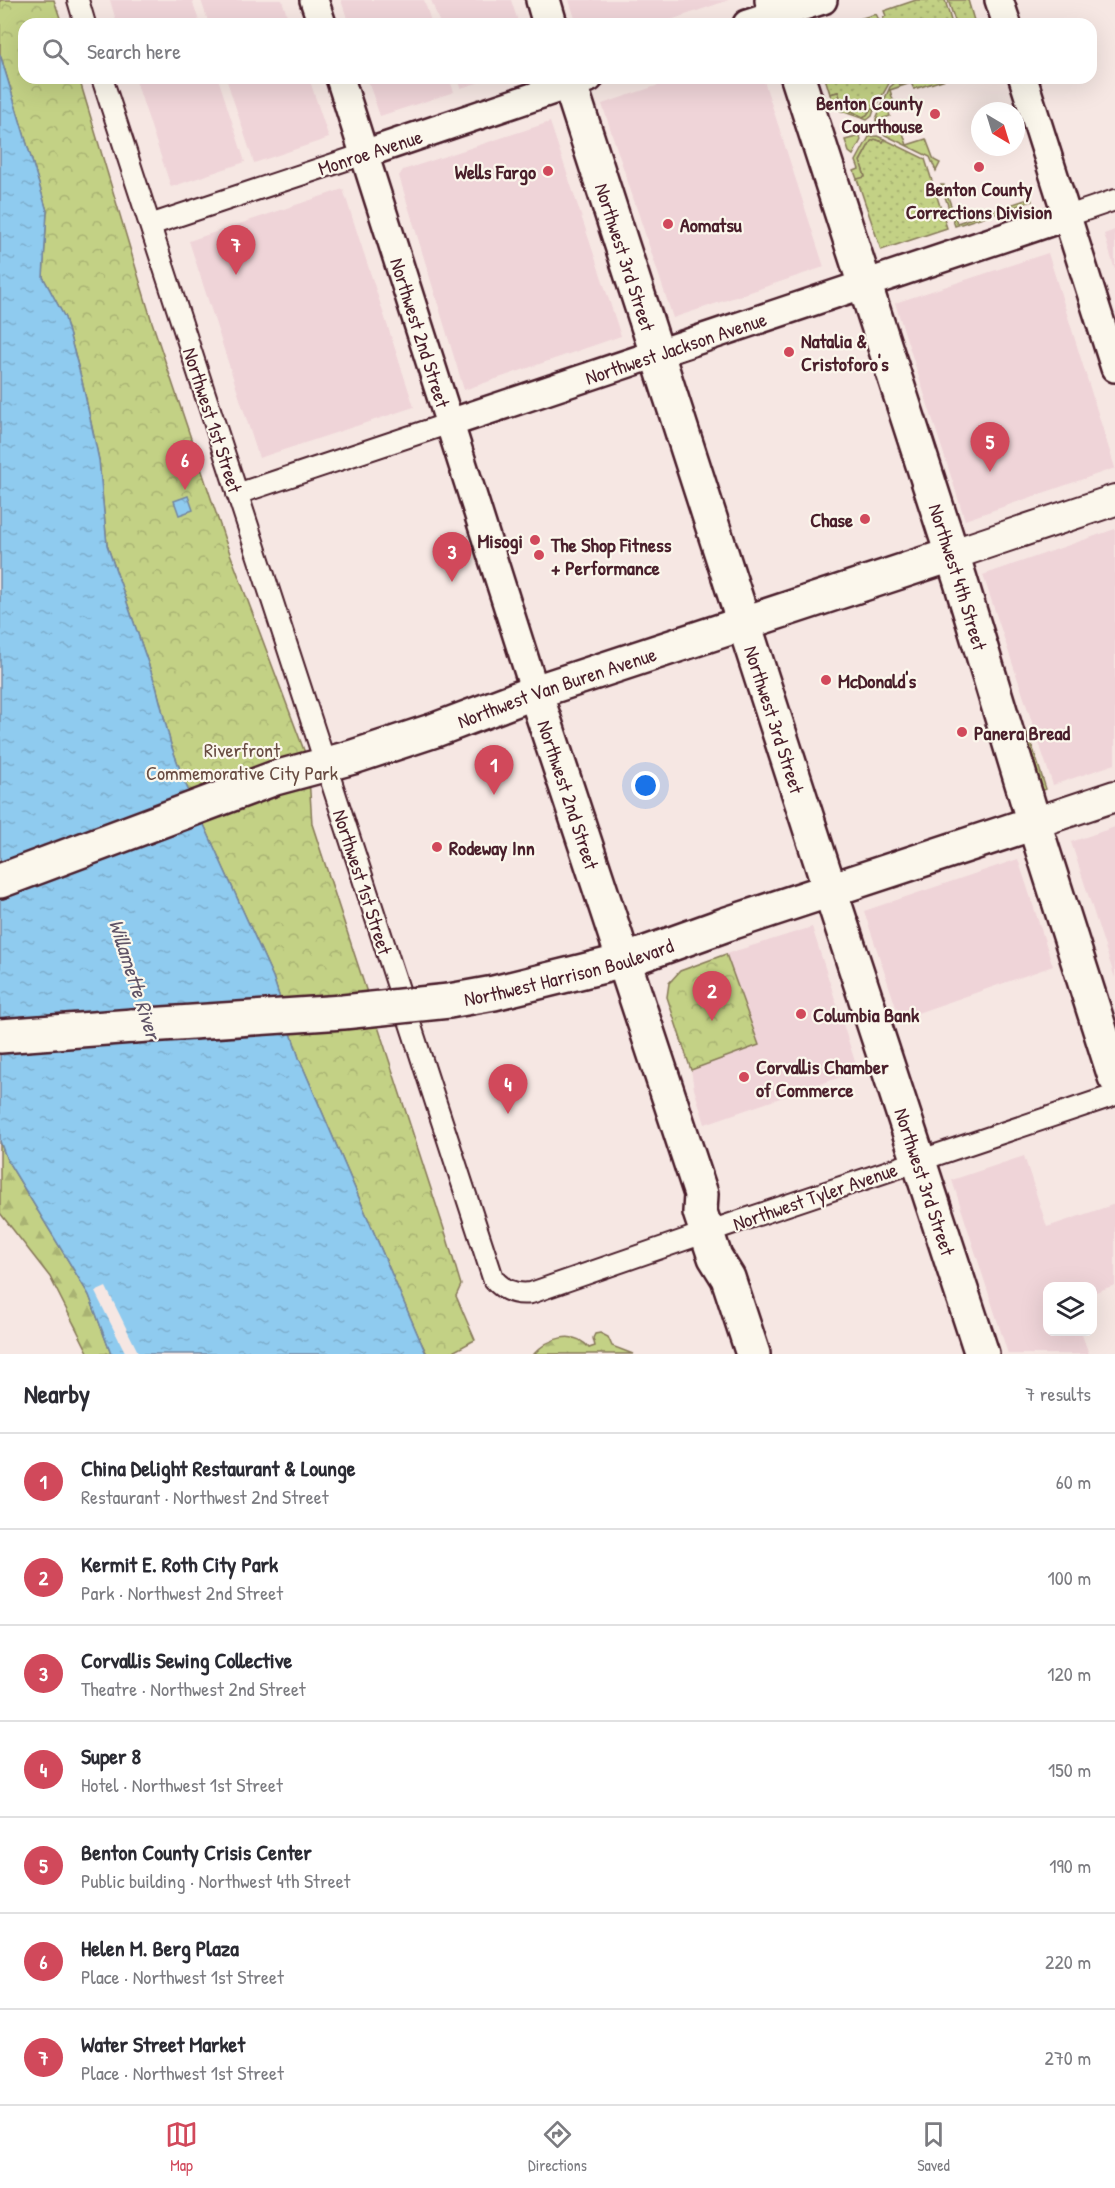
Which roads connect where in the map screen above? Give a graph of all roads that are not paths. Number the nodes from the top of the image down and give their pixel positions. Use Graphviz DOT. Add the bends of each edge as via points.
graph roads {
  1 [pos="78,0"];
  2 [pos="314,0"];
  3 [pos="543,0"];
  4 [pos="823,0"];
  5 [pos="999,0"];
  6 [pos="769,16"];
  7 [pos="83,18"];
  8 [pos="320,18"];
  9 [pos="548,18"];
  10 [pos="1005,18"];
  11 [pos="104,84"];
  12 [pos="342,84"];
  13 [pos="565,84"];
  14 [pos="577,84"];
  15 [pos="800,84"];
  16 [pos="1025,84"];
  17 [pos="364,154"];
  18 [pos="1115,200"];
  19 [pos="1068,216"];
  20 [pos="150,225"];
  21 [pos="863,285"];
  22 [pos="656,354"];
  23 [pos="1115,368"];
  24 [pos="450,423"];
  25 [pos="237,494"];
  26 [pos="1115,500"];
  27 [pos="951,555"];
  28 [pos="745,623"];
  29 [pos="535,692"];
  30 [pos="319,744"];
  31 [pos="1115,796"];
  32 [pos="1034,823"];
  33 [pos="0,881"];
  34 [pos="830,890"];
  35 [pos="624,961"];
  36 [pos="0,1036"];
  37 [pos="1115,1077"];
  38 [pos="1115,1095"];
  39 [pos="920,1161"];
  40 [pos="713,1230"];
  41 [pos="510,1292"];
  42 [pos="753,1354"];
  43 [pos="982,1354"];
  1 -- 7 [label="street"];
  2 -- 8 [label="street"];
  3 -- 9 [label="highway"];
  4 -- 6 [label="street"];
  5 -- 10 [label="street"];
  11 -- 20 [label="street, Northwest 1st Street"];
  12 -- 17 [label="street, Northwest 2nd Street"];
  13 -- 17 [label="street, Monroe Avenue"];
  14 -- 22 [label="highway, Northwest 3rd Street"];
  15 -- 21 [label="highway, Northwest 4th Street"];
  16 -- 19 [label="street"];
  17 -- 20 [label="street, Monroe Avenue"];
  17 -- 24 [label="street, Northwest 2nd Street"];
  18 -- 19 [label="street, Northwest Jackson Avenue"];
  19 -- 21 [label="street, Northwest Jackson Avenue"];
  19 -- 23 [label="street"];
  20 -- 25 [label="street, Northwest 1st Street"];
  21 -- 22 [label="street, Northwest Jackson Avenue"];
  21 -- 27 [label="highway, Northwest 4th Street"];
  22 -- 24 [label="street, Northwest Jackson Avenue"];
  22 -- 28 [label="highway, Northwest 3rd Street"];
  24 -- 25 [label="street, Northwest Jackson Avenue"];
  24 -- 29 [label="street, Northwest 2nd Street"];
  25 -- 30 [label="street, Northwest 1st Street"];
  26 -- 27 [label="main road, Northwest Van Buren Avenue"];
  27 -- 28 [label="highway, Northwest Van Buren Avenue"];
  27 -- 32 [label="highway, Northwest 4th Street"];
  28 -- 29 [label="highway, Northwest Van Buren Avenue"];
  28 -- 34 [label="highway, Northwest 3rd Street"];
  29 -- 30 [label="highway, Northwest Van Buren Avenue" via="435,730"];
  29 -- 35 [label="highway, Northwest 2nd Street"];
  30 -- 33 [label="highway, Northwest Van Buren Avenue" via="275,778"];
  30 -- 41 [label="street, Northwest 1st Street" via="490,1270 497,1284"];
  31 -- 32 [label="main road, Northwest Harrison Boulevard"];
  32 -- 34 [label="highway, Northwest Harrison Boulevard"];
  32 -- 37 [label="highway, Northwest 4th Street"];
  34 -- 35 [label="highway, Northwest Harrison Boulevard"];
  34 -- 39 [label="highway, Northwest 3rd Street"];
  35 -- 36 [label="highway, Northwest Harrison Boulevard, bridge" via="449,1001"];
  35 -- 40 [label="highway, Northwest 2nd Street" via="701,1194 700,1212"];
  38 -- 39 [label="street, Northwest Tyler Avenue"];
  39 -- 40 [label="street, Northwest Tyler Avenue"];
  39 -- 43 [label="highway, Northwest 3rd Street"];
  40 -- 41 [label="street, Northwest Tyler Avenue" via="531,1293"];
  40 -- 42 [label="highway, Northwest 2nd Street" via="715,1257 728,1278"];
}
